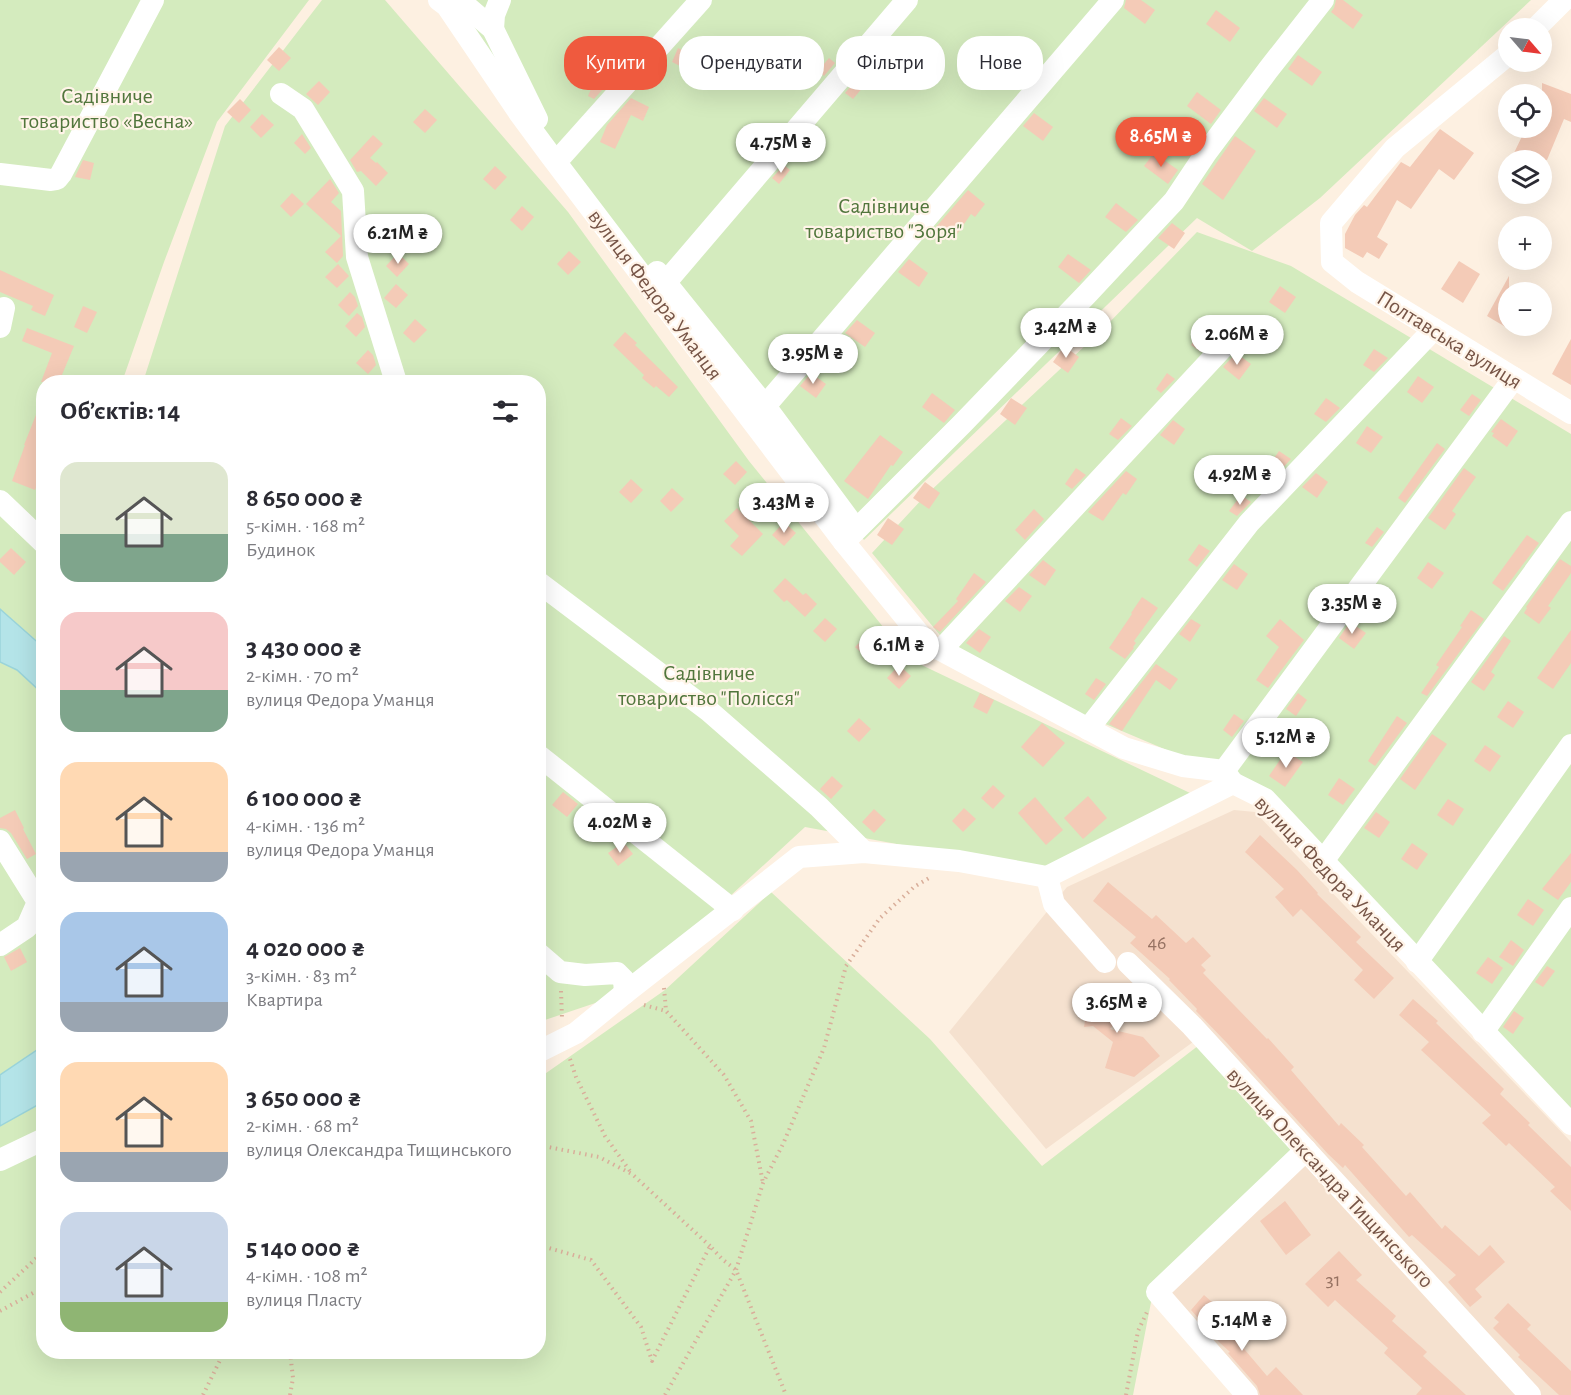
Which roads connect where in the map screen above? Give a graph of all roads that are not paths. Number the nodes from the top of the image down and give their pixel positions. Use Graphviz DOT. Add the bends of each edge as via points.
graph roads {
  1 [pos="153,0"];
  2 [pos="439,0"];
  3 [pos="459,0"];
  4 [pos="500,0"];
  5 [pos="701,0"];
  6 [pos="907,0"];
  7 [pos="1113,0"];
  8 [pos="1323,0"];
  9 [pos="1564,6"];
  10 [pos="1549,18"];
  11 [pos="493,29"];
  12 [pos="1498,63"];
  13 [pos="281,94"];
  14 [pos="557,161"];
  15 [pos="0,174"];
  16 [pos="666,282"];
  17 [pos="1434,329"];
  18 [pos="1226,344"];
  19 [pos="394,375"];
  20 [pos="1514,378"];
  21 [pos="765,406"];
  22 [pos="1571,413"];
  23 [pos="0,501"];
  24 [pos="1571,522"];
  25 [pos="36,535"];
  26 [pos="850,535"];
  27 [pos="546,588"];
  28 [pos="941,650"];
  29 [pos="1088,729"];
  30 [pos="1571,745"];
  31 [pos="546,762"];
  32 [pos="1229,777"];
  33 [pos="0,841"];
  34 [pos="864,852"];
  35 [pos="1323,861"];
  36 [pos="1047,877"];
  37 [pos="36,899"];
  38 [pos="36,907"];
  39 [pos="1571,908"];
  40 [pos="733,910"];
  41 [pos="0,945"];
  42 [pos="546,960"];
  43 [pos="1105,962"];
  44 [pos="1418,962"];
  45 [pos="1128,963"];
  46 [pos="625,993"];
  47 [pos="1483,1032"];
  48 [pos="546,1049"];
  49 [pos="1570,1120"];
  50 [pos="36,1143"];
  51 [pos="1306,1150"];
  52 [pos="0,1160"];
  53 [pos="1246,1395"];
  54 [pos="1530,1395"];
  1 -- 15 [label="street" via="57,179"];
  2 -- 26 [label="street, вулиця Федора Уманця" via="447,6 544,148"];
  3 -- 11 [label="street"];
  4 -- 11 [label="street"];
  5 -- 14 [label="street"];
  6 -- 16 [label="street"];
  7 -- 21 [label="street"];
  8 -- 26 [label="street" via="1174,201 963,424"];
  9 -- 10 [label="street"];
  11 -- 14 [label="street"];
  12 -- 17 [label="street, Полтавська вулиця" via="1395,148 1331,223 1332,262"];
  13 -- 19 [label="street" via="303,109 353,191 357,257"];
  14 -- 16 [label="street"];
  16 -- 21 [label="street"];
  17 -- 20 [label="street, Полтавська вулиця"];
  17 -- 29 [label="street" via="1249,523"];
  18 -- 28 [label="street"];
  20 -- 22 [label="street, Полтавська вулиця"];
  20 -- 32 [label="street"];
  21 -- 26 [label="street"];
  23 -- 25 [label="street"];
  24 -- 35 [label="street"];
  26 -- 28 [label="street, вулиця Федора Уманця" via="928,645"];
  27 -- 34 [label="street" via="709,711 819,807"];
  28 -- 29 [label="street, вулиця Федора Уманця"];
  29 -- 32 [label="street, вулиця Федора Уманця" via="1124,748"];
  30 -- 44 [label="street"];
  31 -- 40 [label="street"];
  32 -- 35 [label="street, вулиця Федора Уманця" via="1265,800"];
  32 -- 36 [label="street"];
  33 -- 37 [label="street"];
  34 -- 36 [label="street" via="958,861"];
  34 -- 40 [label="street" via="799,857"];
  35 -- 44 [label="street, вулиця Федора Уманця"];
  36 -- 43 [label="street" via="1054,904"];
  38 -- 41 [label="street" via="27,927"];
  39 -- 47 [label="street"];
  40 -- 46 [label="street"];
  42 -- 46 [label="street" via="560,972 617,973 624,980"];
  44 -- 47 [label="street, вулиця Федора Уманця"];
  45 -- 51 [label="street, вулиця Олександра Тищинського"];
  46 -- 48 [label="street" via="576,1033"];
  47 -- 49 [label="street, вулиця Федора Уманця"];
  50 -- 52 [label="street"];
  51 -- 53 [label="street" via="1157,1292"];
  51 -- 54 [label="street, вулиця Олександра Тищинського"];
}
